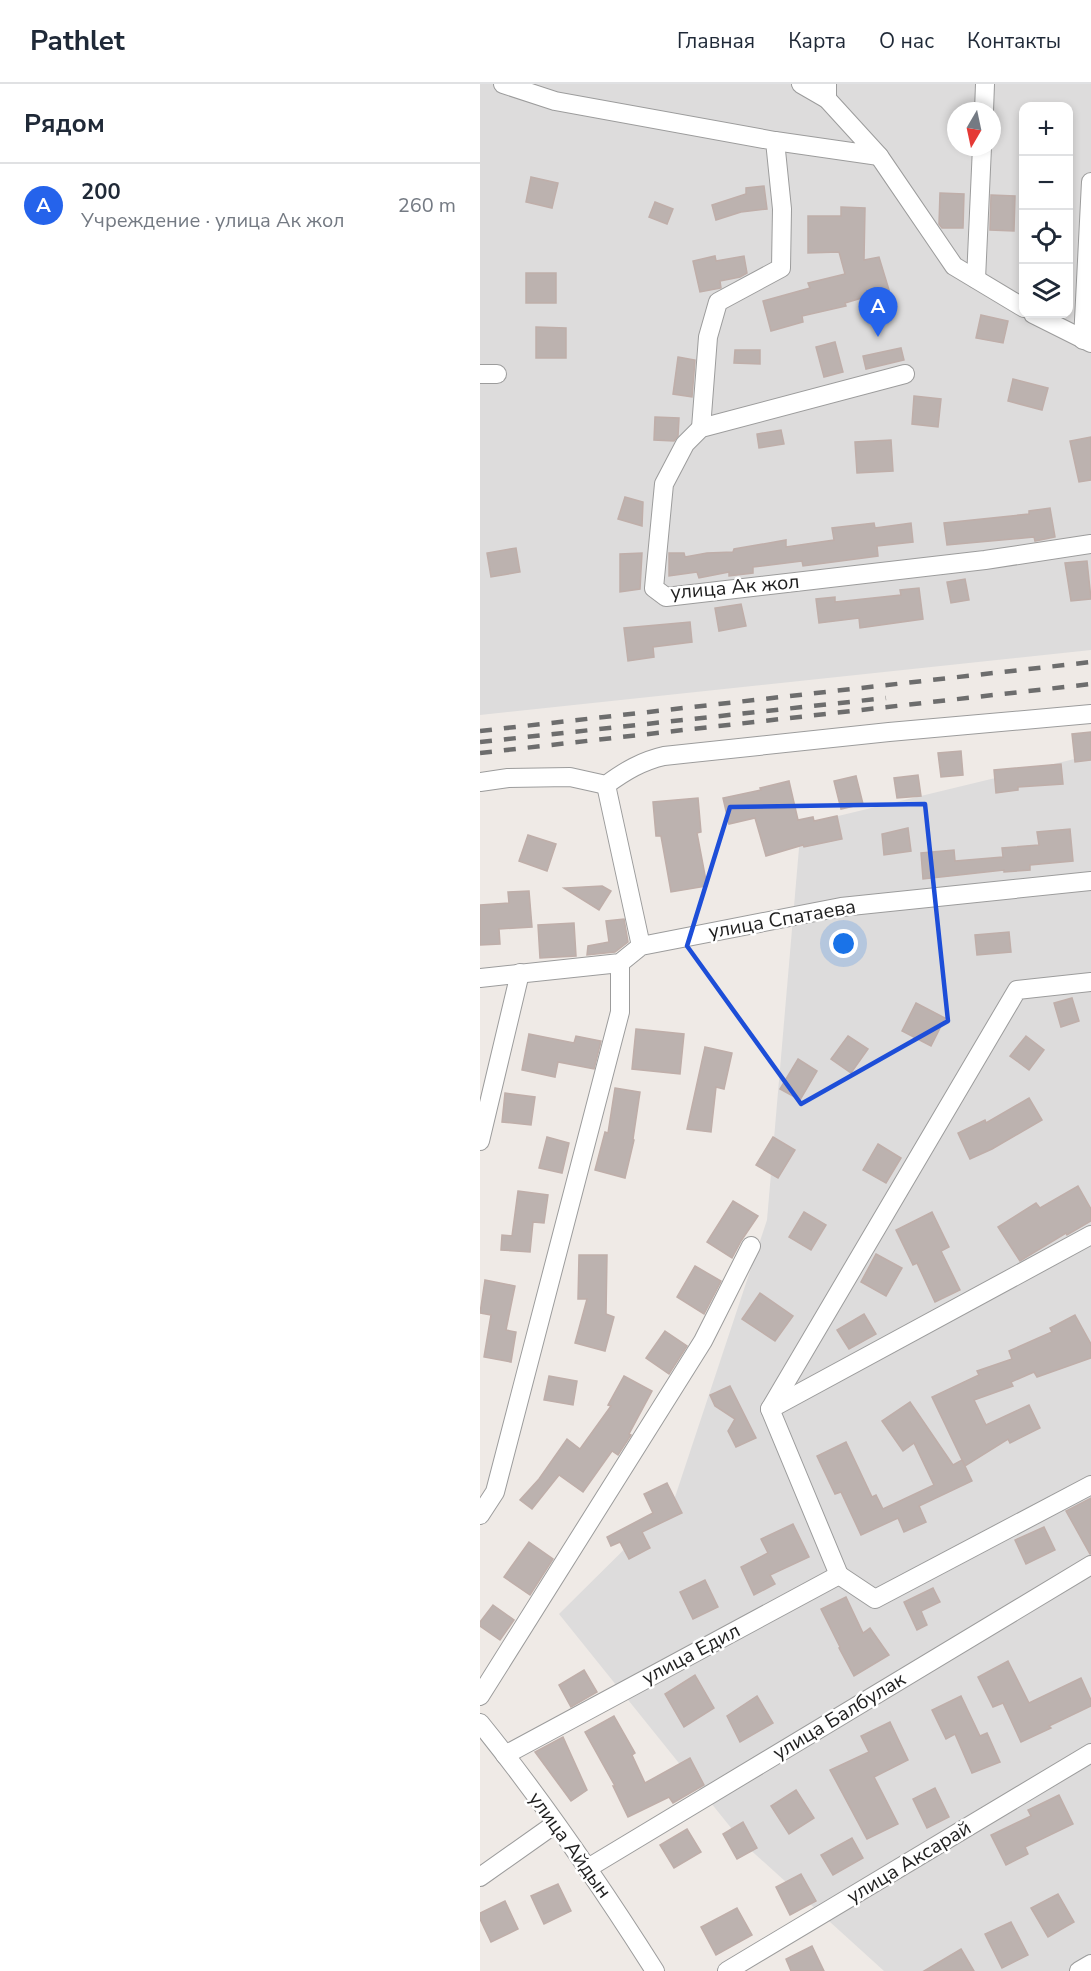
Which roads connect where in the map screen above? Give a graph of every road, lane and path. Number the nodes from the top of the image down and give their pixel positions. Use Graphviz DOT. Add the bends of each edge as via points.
graph roads {
  1 [pos="503,84"];
  2 [pos="801,84"];
  3 [pos="985,84"];
  4 [pos="827,91"];
  5 [pos="984,102"];
  6 [pos="775,141"];
  7 [pos="879,156"];
  8 [pos="982,156"];
  9 [pos="1091,182"];
  10 [pos="976,279"];
  11 [pos="1019,306"];
  12 [pos="1041,318"];
  13 [pos="1087,342"];
  14 [pos="905,374"];
  15 [pos="701,428"];
  16 [pos="1091,544"];
  17 [pos="1091,714"];
  18 [pos="480,782"];
  19 [pos="606,785"];
  20 [pos="1091,881"];
  21 [pos="641,946"];
  22 [pos="620,963"];
  23 [pos="520,973"];
  24 [pos="480,978"];
  25 [pos="1091,982"];
  26 [pos="480,1141"];
  27 [pos="1091,1234"];
  28 [pos="751,1246"];
  29 [pos="770,1409"];
  30 [pos="1091,1485"];
  31 [pos="480,1515"];
  32 [pos="1091,1565"];
  33 [pos="839,1575"];
  34 [pos="480,1696"];
  35 [pos="480,1723"];
  36 [pos="1091,1753"];
  37 [pos="505,1755"];
  38 [pos="555,1824"];
  39 [pos="588,1868"];
  40 [pos="480,1877"];
  41 [pos="1091,1964"];
  42 [pos="655,1971"];
  43 [pos="728,1971"];
  44 [pos="1079,1971"];
  1 -- 6 [label="street" via="555,101"];
  2 -- 4 [label="street"];
  3 -- 5 [label="street"];
  4 -- 7 [label="street"];
  6 -- 7 [label="street"];
  6 -- 15 [label="street" via="782,209 781,268 718,302 708,337"];
  7 -- 10 [label="street" via="954,266"];
  8 -- 10 [label="street"];
  9 -- 13 [label="street"];
  10 -- 11 [label="street"];
  12 -- 13 [label="street"];
  14 -- 15 [label="street"];
  15 -- 16 [label="street, улица Ак жол" via="685,444 664,484 654,588 666,597"];
  17 -- 19 [label="street" via="664,756 646,760"];
  18 -- 19 [label="street" via="570,777"];
  19 -- 21 [label="street"];
  20 -- 21 [label="street, улица Спатаева" via="841,907"];
  21 -- 22 [label="street, улица Спатаева"];
  22 -- 23 [label="street"];
  22 -- 31 [label="street" via="620,1012 495,1492"];
  23 -- 24 [label="street"];
  23 -- 26 [label="street"];
  25 -- 29 [label="street" via="1017,990"];
  27 -- 29 [label="street"];
  28 -- 34 [label="street" via="703,1341"];
  29 -- 33 [label="street"];
  30 -- 33 [label="street" via="875,1599"];
  32 -- 39 [label="street, улица Балбулак"];
  33 -- 37 [label="street, улица Едил"];
  35 -- 37 [label="street, улица Айдын"];
  36 -- 43 [label="street, улица Аксарай"];
  37 -- 38 [label="street, улица Айдын"];
  38 -- 39 [label="street, улица Айдын"];
  38 -- 40 [label="street"];
  39 -- 42 [label="street, улица Айдын"];
  41 -- 44 [label="street"];
}
